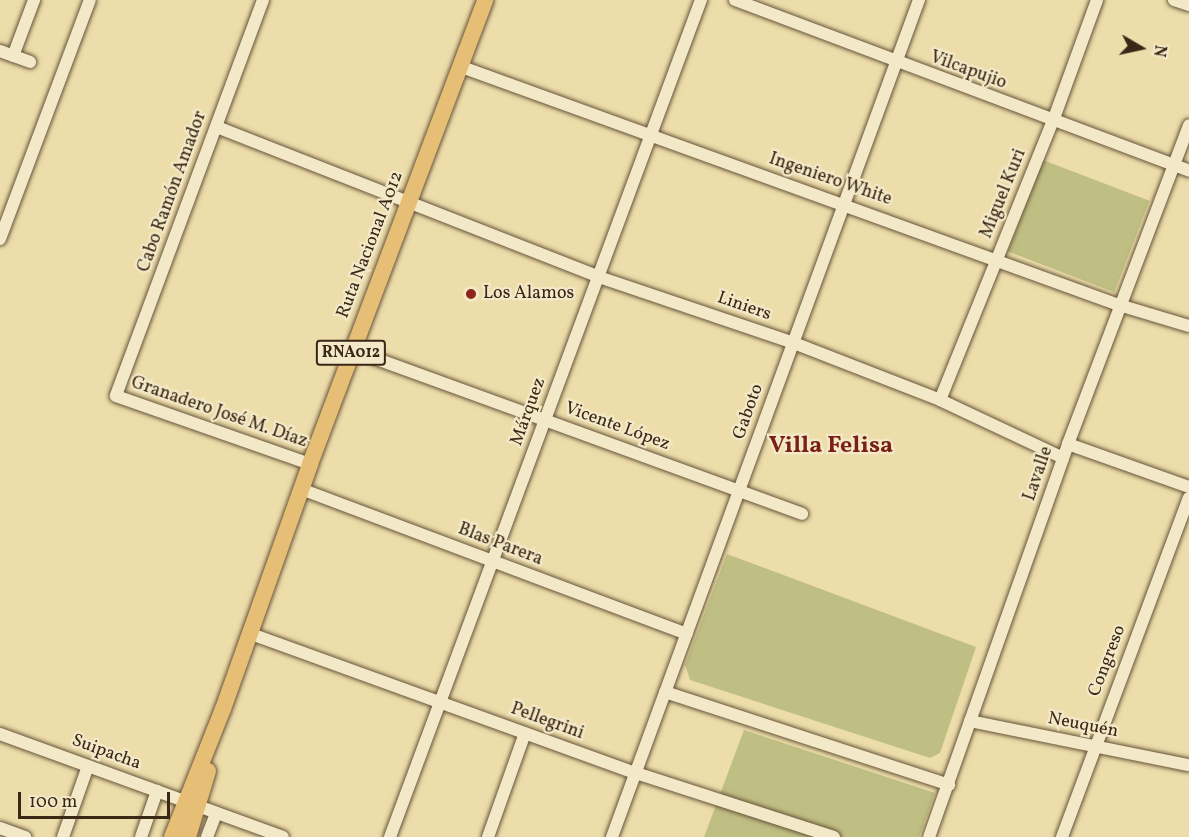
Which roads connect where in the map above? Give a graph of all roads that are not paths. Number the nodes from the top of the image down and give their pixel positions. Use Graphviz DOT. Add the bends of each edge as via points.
graph roads {
  1 [pos="34,0"];
  2 [pos="90,0"];
  3 [pos="264,0"];
  4 [pos="485,0"];
  5 [pos="701,0"];
  6 [pos="735,0"];
  7 [pos="920,0"];
  8 [pos="1096,0"];
  9 [pos="1174,0"];
  10 [pos="1189,5"];
  11 [pos="0,51"];
  12 [pos="13,56"];
  13 [pos="30,62"];
  14 [pos="897,64"];
  15 [pos="459,66"];
  16 [pos="1053,122"];
  17 [pos="1189,125"];
  18 [pos="217,127"];
  19 [pos="651,137"];
  20 [pos="1173,165"];
  21 [pos="1189,171"];
  22 [pos="408,202"];
  23 [pos="845,204"];
  24 [pos="0,239"];
  25 [pos="997,260"];
  26 [pos="599,277"];
  27 [pos="1119,305"];
  28 [pos="1189,326"];
  29 [pos="794,344"];
  30 [pos="352,350"];
  31 [pos="116,396"];
  32 [pos="940,400"];
  33 [pos="546,420"];
  34 [pos="1068,444"];
  35 [pos="1063,458"];
  36 [pos="310,464"];
  37 [pos="1189,487"];
  38 [pos="301,489"];
  39 [pos="740,491"];
  40 [pos="1189,498"];
  41 [pos="802,514"];
  42 [pos="493,561"];
  43 [pos="251,634"];
  44 [pos="687,634"];
  45 [pos="665,692"];
  46 [pos="440,702"];
  47 [pos="970,721"];
  48 [pos="525,733"];
  49 [pos="0,734"];
  50 [pos="1095,746"];
  51 [pos="1189,765"];
  52 [pos="88,766"];
  53 [pos="636,773"];
  54 [pos="949,785"];
  55 [pos="157,791"];
  56 [pos="193,804"];
  57 [pos="216,813"];
  58 [pos="0,828"];
  59 [pos="25,837"];
  60 [pos="63,837"];
  61 [pos="141,837"];
  62 [pos="172,837"];
  63 [pos="188,837"];
  64 [pos="207,837"];
  65 [pos="283,837"];
  66 [pos="390,837"];
  67 [pos="488,837"];
  68 [pos="612,837"];
  69 [pos="834,837"];
  70 [pos="930,837"];
  71 [pos="1062,837"];
  1 -- 12 [label="street"];
  2 -- 24 [label="street"];
  3 -- 18 [label="street, Cabo Ramón Amador"];
  4 -- 15 [label="main road, Ruta Nacional A012 / RNA012"];
  5 -- 19 [label="street, Márquez"];
  6 -- 14 [label="street, Vilcapujio"];
  7 -- 14 [label="street, Gaboto"];
  8 -- 16 [label="street, Miguel Kuri"];
  9 -- 10 [label="street"];
  11 -- 12 [label="street"];
  12 -- 13 [label="street"];
  14 -- 16 [label="street, Vilcapujio"];
  14 -- 23 [label="street, Gaboto"];
  15 -- 19 [label="street, Ingeniero White"];
  15 -- 22 [label="main road, Ruta Nacional A012 / RNA012"];
  16 -- 20 [label="street, Vilcapujio"];
  16 -- 25 [label="street, Miguel Kuri"];
  17 -- 20 [label="street, Lavalle"];
  18 -- 22 [label="street, Liniers"];
  18 -- 31 [label="street, Cabo Ramón Amador"];
  19 -- 23 [label="street, Ingeniero White"];
  19 -- 26 [label="street, Márquez"];
  20 -- 21 [label="street, Vilcapujio"];
  20 -- 27 [label="street, Lavalle"];
  22 -- 26 [label="street, Liniers"];
  22 -- 30 [label="main road, Ruta Nacional A012 / RNA012"];
  23 -- 25 [label="street, Ingeniero White"];
  23 -- 29 [label="street, Gaboto"];
  25 -- 27 [label="street, Ingeniero White"];
  25 -- 32 [label="street, Miguel Kuri"];
  26 -- 29 [label="street, Liniers"];
  26 -- 33 [label="street, Márquez"];
  27 -- 28 [label="street, Ingeniero White"];
  27 -- 34 [label="street, Lavalle"];
  29 -- 32 [label="street, Liniers"];
  29 -- 39 [label="street, Gaboto"];
  30 -- 33 [label="street, Vicente López"];
  30 -- 36 [label="main road, Ruta Nacional A012 / RNA012"];
  31 -- 36 [label="street, Granadero José M. Díaz"];
  32 -- 35 [label="street, Liniers"];
  33 -- 39 [label="street, Vicente López"];
  33 -- 42 [label="street, Márquez"];
  34 -- 35 [label="street, Lavalle"];
  34 -- 37 [label="street"];
  35 -- 47 [label="street, Lavalle"];
  36 -- 38 [label="main road, Ruta Nacional A012 / RNA012"];
  38 -- 42 [label="street, Blas Parera"];
  38 -- 43 [label="main road, Ruta Nacional A012 / RNA012"];
  39 -- 41 [label="street, Vicente López"];
  39 -- 44 [label="street, Gaboto"];
  40 -- 50 [label="street, Congreso"];
  42 -- 44 [label="street, Blas Parera"];
  42 -- 46 [label="street, Márquez"];
  43 -- 46 [label="street, Pellegrini"];
  43 -- 56 [label="main road, Ruta Nacional A012 / RNA012"];
  44 -- 45 [label="street, Gaboto"];
  45 -- 53 [label="street, Gaboto"];
  45 -- 54 [label="street"];
  46 -- 48 [label="street, Pellegrini"];
  46 -- 66 [label="street, Márquez"];
  47 -- 50 [label="street, Neuquén"];
  47 -- 54 [label="street, Lavalle"];
  48 -- 53 [label="street, Pellegrini"];
  48 -- 67 [label="street"];
  49 -- 52 [label="street, Suipacha"];
  50 -- 51 [label="street, Neuquén"];
  50 -- 71 [label="street, Congreso"];
  52 -- 55 [label="street, Suipacha"];
  52 -- 60 [label="street"];
  53 -- 68 [label="street, Gaboto"];
  53 -- 69 [label="street, Pellegrini"];
  54 -- 70 [label="street, Lavalle"];
  55 -- 56 [label="street, Suipacha"];
  55 -- 61 [label="street"];
  56 -- 57 [label="street, Suipacha"];
  56 -- 62 [label="main road, Ruta Nacional A012 / RNA012"];
  56 -- 63 [label="main road, Ruta Nacional A012 / RNA012"];
  57 -- 64 [label="street"];
  57 -- 65 [label="street, Suipacha"];
  58 -- 59 [label="street"];
}
